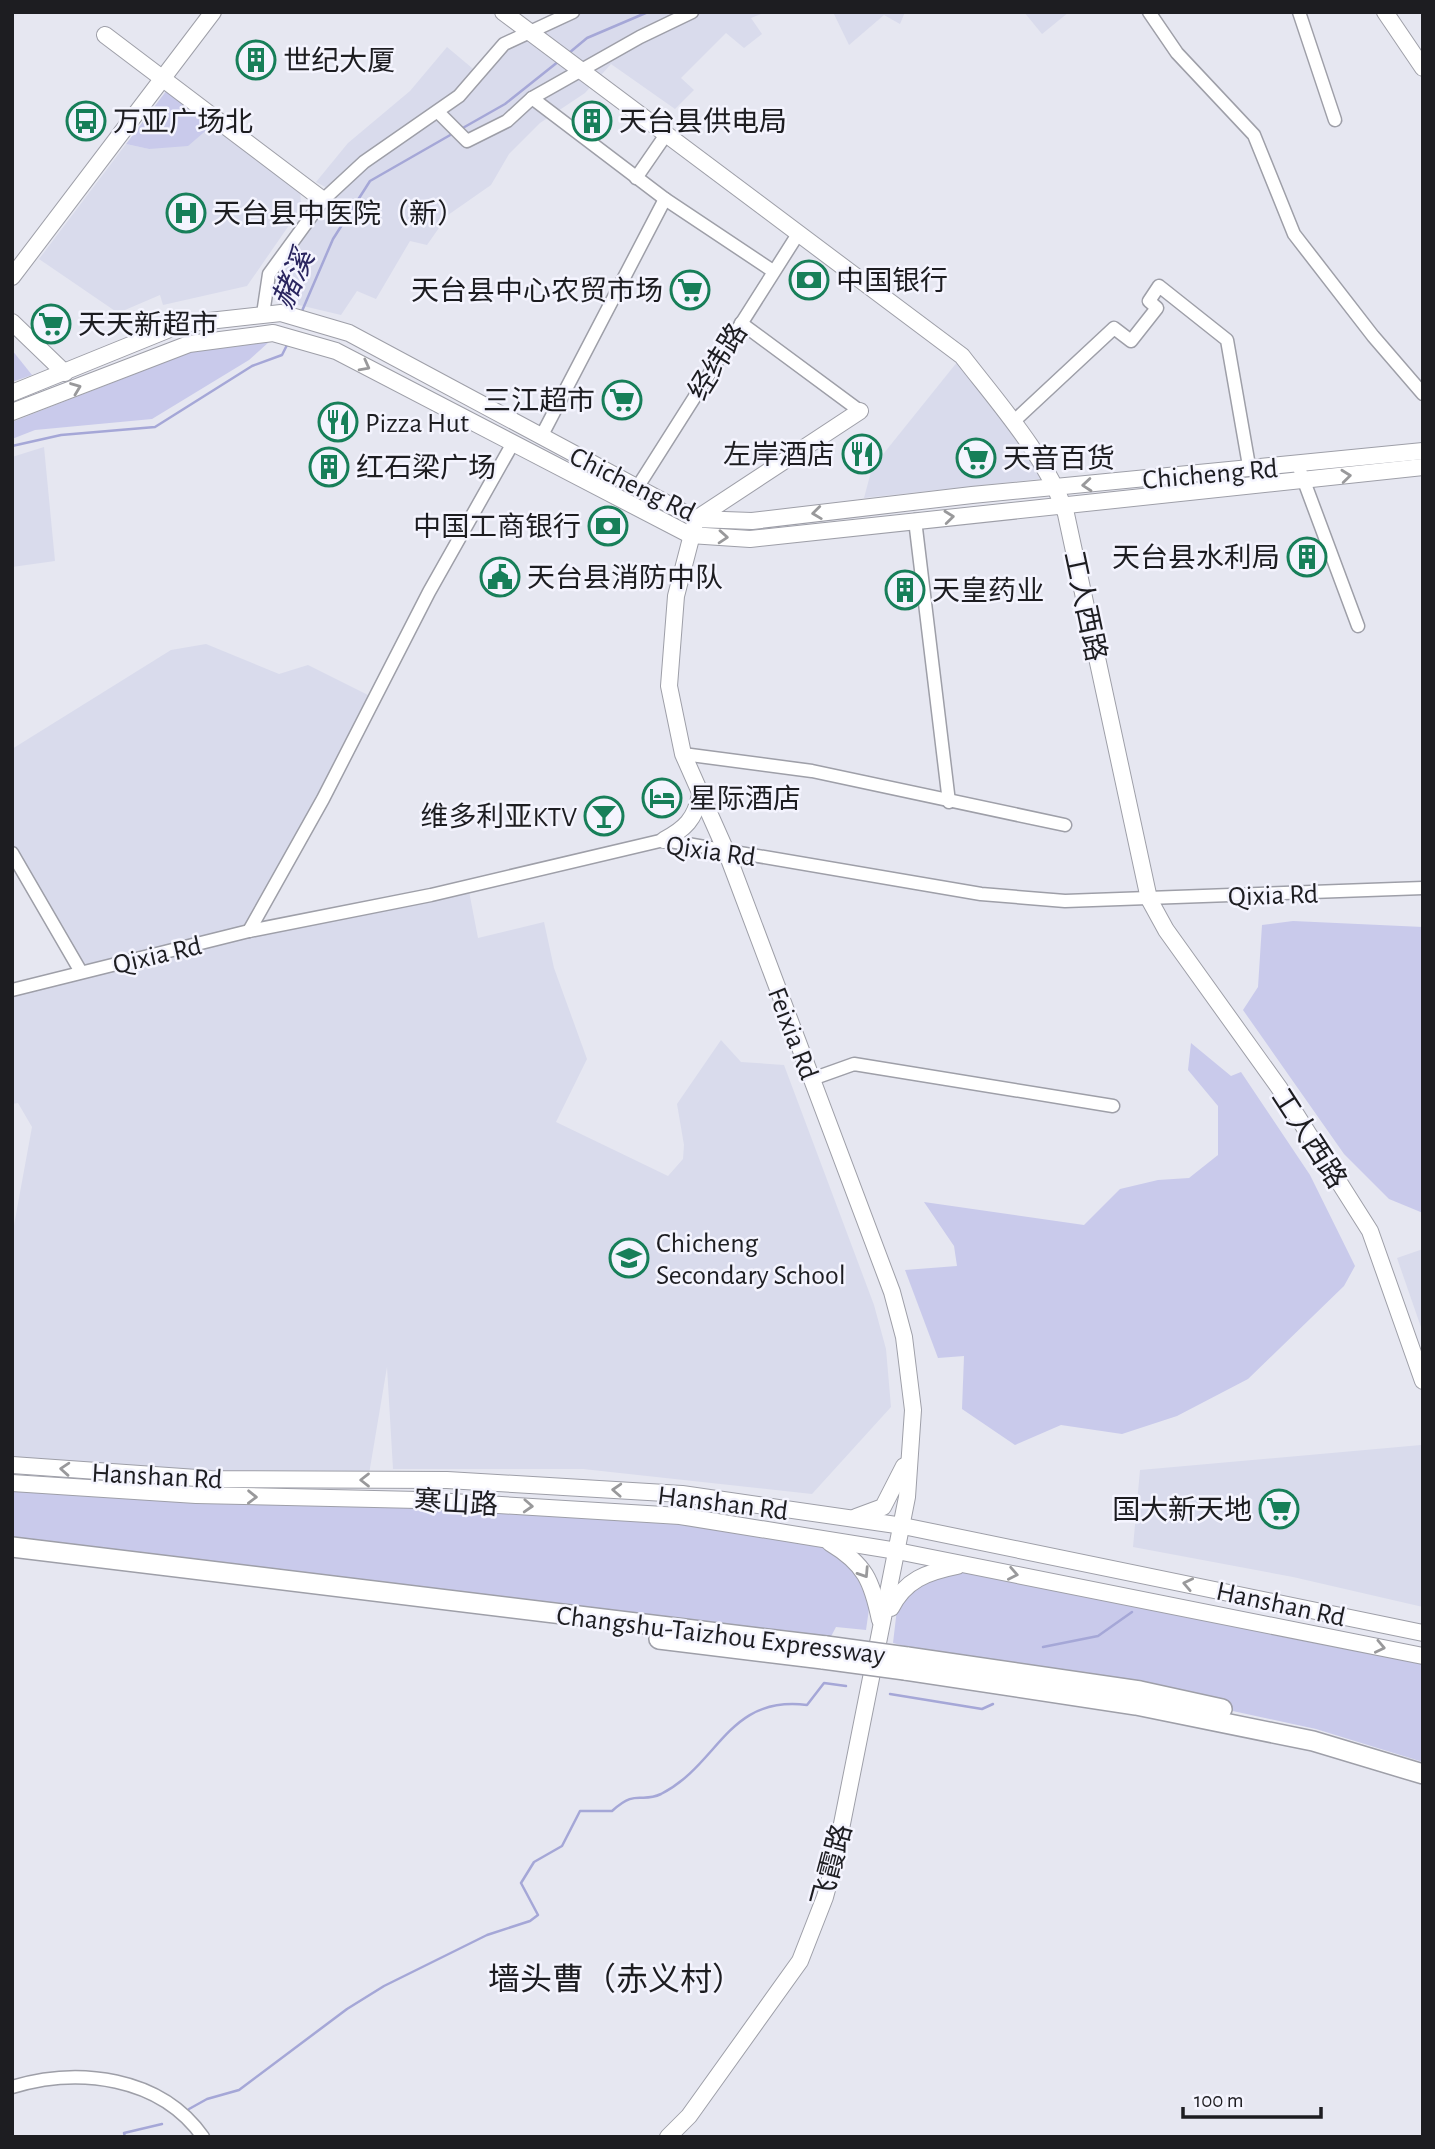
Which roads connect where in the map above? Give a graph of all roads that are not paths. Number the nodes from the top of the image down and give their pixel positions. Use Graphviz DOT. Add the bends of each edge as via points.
graph roads {
  1 [pos="213,12"];
  2 [pos="503,12"];
  3 [pos="573,12"];
  4 [pos="1149,12"];
  5 [pos="1299,12"];
  6 [pos="1385,12"];
  7 [pos="693,13"];
  8 [pos="529,33"];
  9 [pos="105,35"];
  10 [pos="1423,68"];
  11 [pos="581,72"];
  12 [pos="163,80"];
  13 [pos="532,98"];
  14 [pos="438,112"];
  15 [pos="1335,120"];
  16 [pos="665,136"];
  17 [pos="636,178"];
  18 [pos="665,199"];
  19 [pos="323,200"];
  20 [pos="798,234"];
  21 [pos="773,271"];
  22 [pos="12,277"];
  23 [pos="263,314"];
  24 [pos="12,322"];
  25 [pos="741,323"];
  26 [pos="65,373"];
  27 [pos="12,393"];
  28 [pos="1423,394"];
  29 [pos="464,396"];
  30 [pos="860,411"];
  31 [pos="12,412"];
  32 [pos="455,413"];
  33 [pos="1013,422"];
  34 [pos="541,437"];
  35 [pos="513,443"];
  36 [pos="1423,451"];
  37 [pos="1248,460"];
  38 [pos="1298,465"];
  39 [pos="1423,467"];
  40 [pos="1305,480"];
  41 [pos="637,488"];
  42 [pos="1055,488"];
  43 [pos="1063,505"];
  44 [pos="854,509"];
  45 [pos="696,519"];
  46 [pos="915,520"];
  47 [pos="855,527"];
  48 [pos="690,535"];
  49 [pos="1358,626"];
  50 [pos="683,754"];
  51 [pos="699,795"];
  52 [pos="949,802"];
  53 [pos="1065,825"];
  54 [pos="664,840"];
  55 [pos="726,851"];
  56 [pos="12,853"];
  57 [pos="1423,888"];
  58 [pos="1149,899"];
  59 [pos="249,931"];
  60 [pos="81,972"];
  61 [pos="12,990"];
  62 [pos="812,1079"];
  63 [pos="1113,1106"];
  64 [pos="1423,1381"];
  65 [pos="910,1451"];
  66 [pos="12,1465"];
  67 [pos="12,1483"];
  68 [pos="907,1497"];
  69 [pos="850,1518"];
  70 [pos="903,1526"];
  71 [pos="933,1532"];
  72 [pos="822,1538"];
  73 [pos="12,1547"];
  74 [pos="897,1551"];
  75 [pos="12,1559"];
  76 [pos="964,1564"];
  77 [pos="881,1626"];
  78 [pos="1423,1633"];
  79 [pos="825,1652"];
  80 [pos="1423,1656"];
  81 [pos="906,1663"];
  82 [pos="1423,1762"];
  83 [pos="1423,1774"];
  84 [pos="12,2087"];
  85 [pos="203,2137"];
  86 [pos="668,2137"];
  1 -- 12 [label="main road"];
  2 -- 8 [label="main road, 工人西路"];
  3 -- 8 [label="street"];
  4 -- 28 [label="street" via="1177,52 1254,135 1294,234"];
  5 -- 15 [label="street"];
  6 -- 10 [label="main road"];
  7 -- 11 [label="street"];
  8 -- 11 [label="main road, 工人西路"];
  8 -- 14 [label="street" via="504,44 459,96"];
  9 -- 12 [label="main road"];
  11 -- 13 [label="street"];
  11 -- 16 [label="main road, 工人西路"];
  12 -- 19 [label="main road"];
  12 -- 22 [label="main road"];
  13 -- 14 [label="street" via="507,121 467,141"];
  13 -- 17 [label="street"];
  14 -- 19 [label="street" via="364,162"];
  16 -- 17 [label="street"];
  16 -- 20 [label="main road, 工人西路"];
  17 -- 18 [label="street"];
  18 -- 21 [label="street"];
  18 -- 34 [label="street"];
  19 -- 23 [label="street" via="269,274"];
  20 -- 21 [label="street, 经纬路"];
  20 -- 33 [label="main road, 工人西路" via="962,356"];
  21 -- 25 [label="street, 经纬路"];
  23 -- 26 [label="main road, Chicheng Rd" via="181,324"];
  23 -- 29 [label="main road, Chicheng Rd" via="281,313 349,333"];
  24 -- 26 [label="main road"];
  25 -- 30 [label="street"];
  25 -- 41 [label="street, 经纬路"];
  26 -- 27 [label="main road, Chicheng Rd"];
  29 -- 32 [label="main road"];
  29 -- 34 [label="main road, Chicheng Rd"];
  30 -- 45 [label="main road"];
  31 -- 32 [label="main road, Chicheng Rd, one-way" via="189,344 273,333 335,351"];
  32 -- 35 [label="main road, Chicheng Rd"];
  33 -- 37 [label="street" via="1114,328 1132,341 1157,307 1149,301 1158,286 1227,340"];
  33 -- 42 [label="main road, 工人西路"];
  34 -- 41 [label="main road, Chicheng Rd"];
  35 -- 48 [label="main road, Chicheng Rd"];
  35 -- 59 [label="street"];
  36 -- 38 [label="main road, Chicheng Rd"];
  38 -- 40 [label="street"];
  38 -- 42 [label="main road, Chicheng Rd, one-way"];
  40 -- 39 [label="main road, Chicheng Rd, one-way"];
  40 -- 43 [label="main road, Chicheng Rd"];
  40 -- 49 [label="street"];
  41 -- 45 [label="main road, Chicheng Rd"];
  42 -- 43 [label="main road, 工人西路"];
  42 -- 44 [label="main road, Chicheng Rd"];
  46 -- 43 [label="main road, Chicheng Rd, one-way"];
  43 -- 58 [label="main road, 工人西路"];
  44 -- 45 [label="main road, Chicheng Rd, one-way" via="752,521"];
  44 -- 47 [label="main road"];
  45 -- 48 [label="main road, Feixia Rd"];
  46 -- 47 [label="main road, Chicheng Rd"];
  46 -- 52 [label="street"];
  48 -- 47 [label="main road, Chicheng Rd, one-way" via="750,539"];
  48 -- 50 [label="main road, Feixia Rd" via="676,597 669,687"];
  50 -- 51 [label="main road, Feixia Rd"];
  50 -- 52 [label="street" via="812,771"];
  51 -- 54 [label="main road" via="696,813 683,830"];
  51 -- 55 [label="main road, Feixia Rd"];
  52 -- 53 [label="street"];
  54 -- 55 [label="street, Qixia Rd"];
  54 -- 59 [label="street, Qixia Rd" via="431,895"];
  55 -- 58 [label="street, Qixia Rd" via="981,894 1065,901"];
  55 -- 62 [label="main road, Feixia Rd"];
  56 -- 60 [label="street"];
  57 -- 58 [label="street, Qixia Rd"];
  58 -- 64 [label="main road, 工人西路" via="1166,930 1280,1089 1370,1231"];
  59 -- 60 [label="street, Qixia Rd"];
  60 -- 61 [label="street, Qixia Rd"];
  62 -- 63 [label="street" via="854,1064"];
  62 -- 65 [label="main road, Feixia Rd" via="892,1292 904,1336 913,1409"];
  65 -- 68 [label="main road, Feixia Rd"];
  65 -- 69 [label="main road" via="883,1507"];
  69 -- 66 [label="main road, Hanshan Rd, one-way" via="682,1494 447,1480 211,1479"];
  67 -- 72 [label="main road, 寒山路, one-way" via="196,1495 550,1507 680,1516"];
  68 -- 70 [label="main road, Feixia Rd"];
  68 -- 71 [label="main road" via="918,1522"];
  69 -- 70 [label="main road, Hanshan Rd"];
  70 -- 71 [label="main road, Hanshan Rd"];
  70 -- 74 [label="main road, Feixia Rd"];
  78 -- 71 [label="main road, Hanshan Rd, one-way"];
  72 -- 74 [label="main road, 寒山路"];
  72 -- 77 [label="main road, one-way" via="846,1552 867,1573"];
  73 -- 79 [label="highway, Changshu-Taizhou Expressway"];
  74 -- 76 [label="main road, Hanshan Rd"];
  74 -- 77 [label="main road, 飞霞路"];
  75 -- 79 [label="highway, Changshu-Taizhou Expressway"];
  76 -- 77 [label="main road" via="927,1572 899,1592"];
  76 -- 80 [label="main road, Hanshan Rd, one-way"];
  77 -- 86 [label="main road, 飞霞路" via="834,1864 814,1928 800,1961"];
  79 -- 81 [label="highway, Changshu-Taizhou Expressway, bridge"];
  81 -- 82 [label="highway, Changshu-Taizhou Expressway" via="1140,1691 1316,1729"];
  81 -- 83 [label="highway, Changshu-Taizhou Expressway" via="1313,1741"];
  84 -- 85 [label="street" via="68,2076 125,2084 176,2108"];
}
